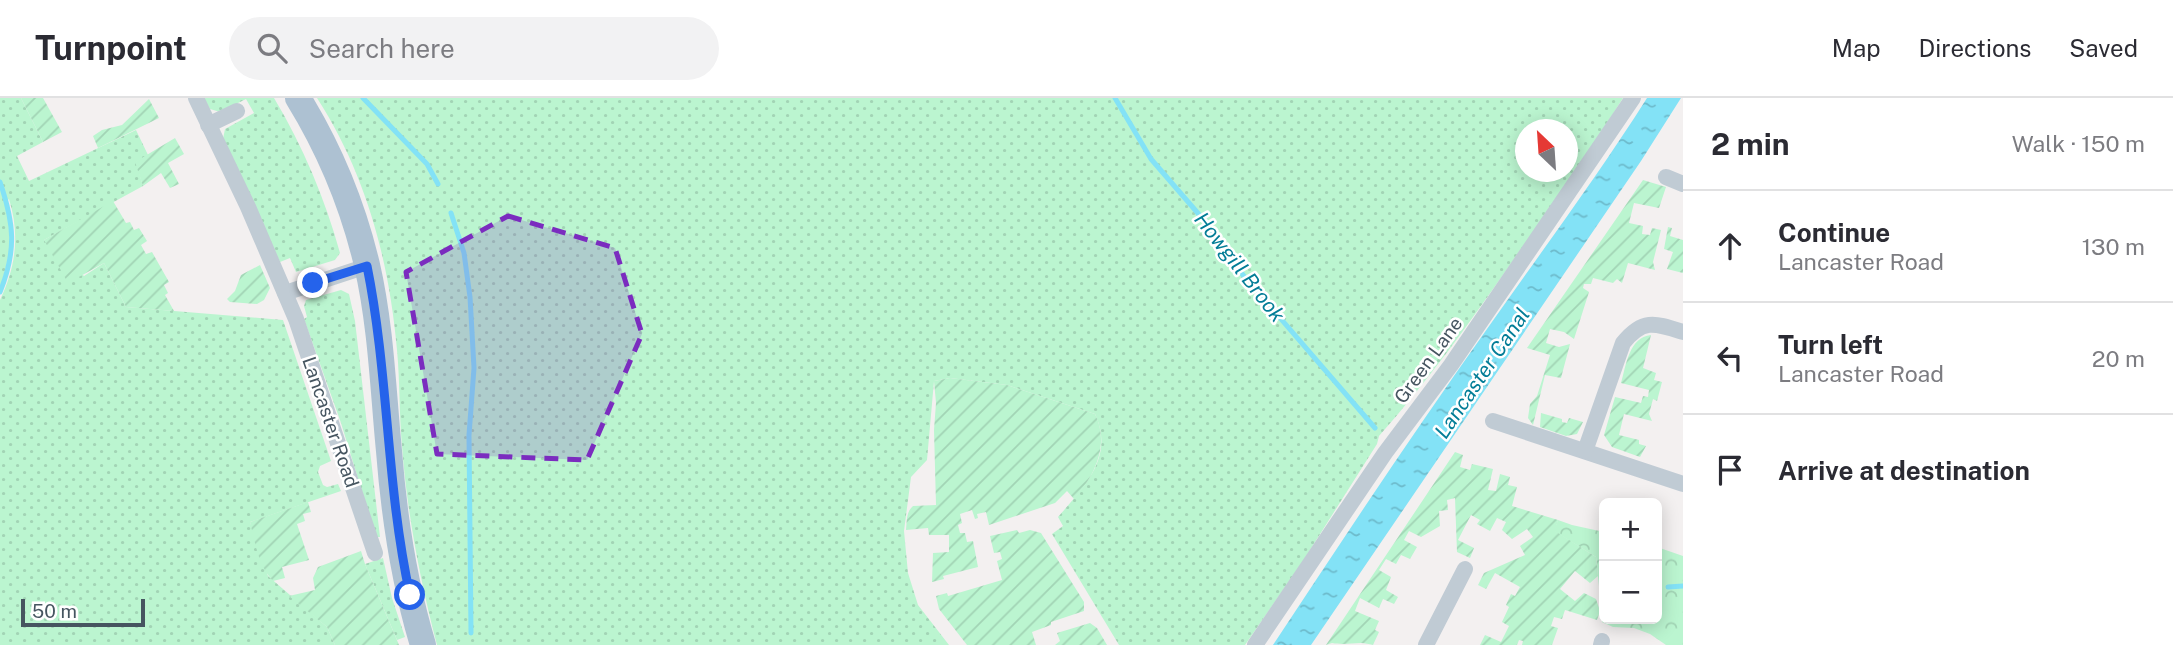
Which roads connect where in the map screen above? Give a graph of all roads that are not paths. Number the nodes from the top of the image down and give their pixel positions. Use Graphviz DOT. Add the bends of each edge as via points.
graph roads {
  1 [pos="196,98"];
  2 [pos="298,98"];
  3 [pos="1633,98"];
  4 [pos="237,111"];
  5 [pos="208,125"];
  6 [pos="367,266"];
  7 [pos="285,293"];
  8 [pos="1683,332"];
  9 [pos="1493,421"];
  10 [pos="1585,452"];
  11 [pos="1683,484"];
  12 [pos="375,553"];
  13 [pos="1465,569"];
  14 [pos="423,645"];
  15 [pos="1255,645"];
  16 [pos="1426,645"];
  1 -- 5 [label="street, Lancaster Road"];
  2 -- 6 [label="main road, Lancaster Road" via="336,169"];
  3 -- 15 [label="street, Green Lane"];
  4 -- 5 [label="street"];
  5 -- 7 [label="street, Lancaster Road"];
  6 -- 7 [label="street"];
  6 -- 14 [label="main road, Lancaster Road" via="399,542"];
  7 -- 12 [label="street, Lancaster Road"];
  8 -- 10 [label="street" via="1656,323 1631,333 1623,343"];
  9 -- 10 [label="street" via="1513,419"];
  10 -- 11 [label="street"];
  13 -- 16 [label="street"];
}
